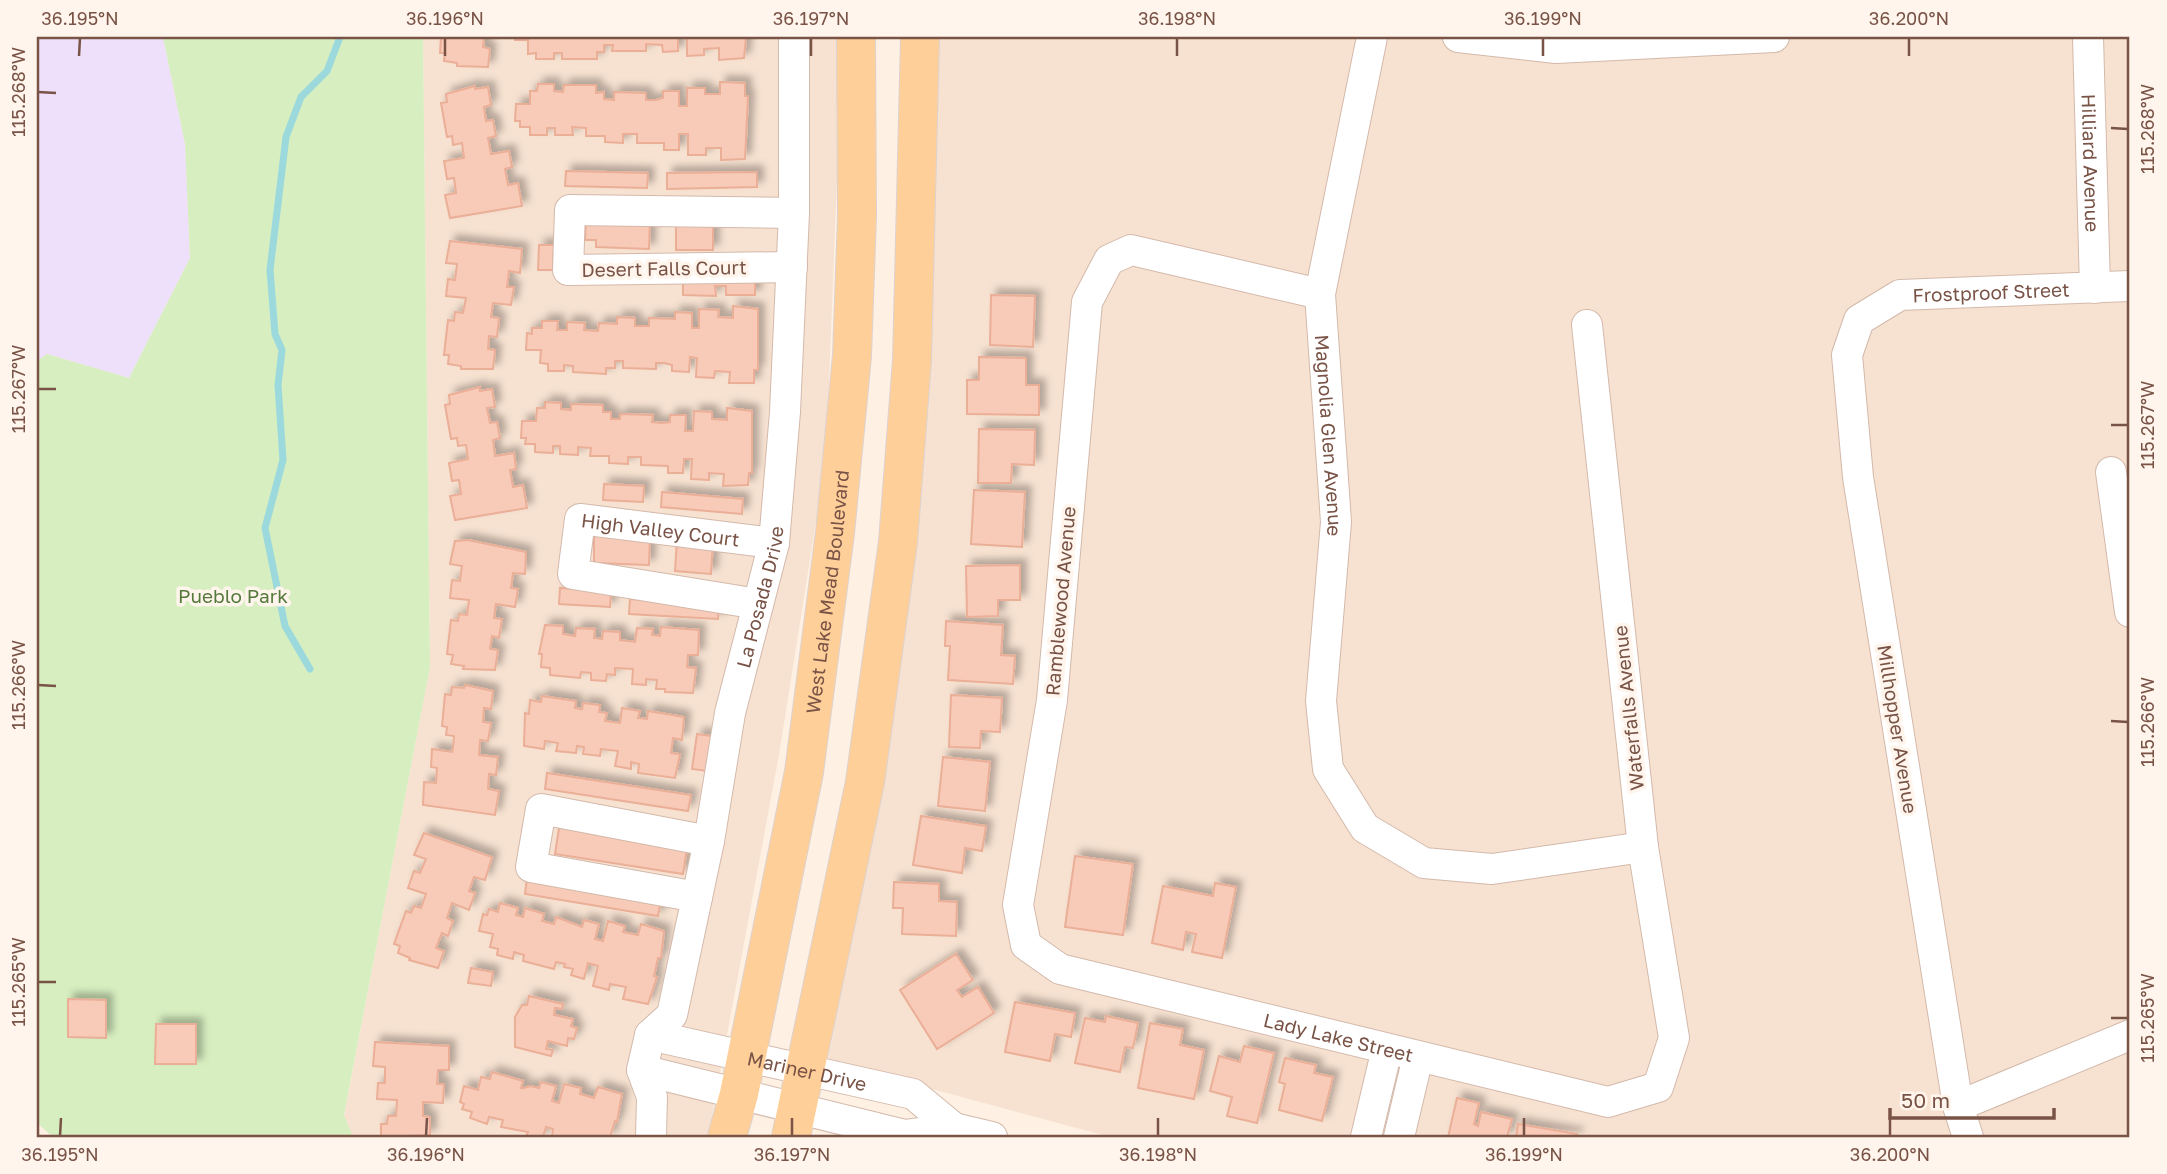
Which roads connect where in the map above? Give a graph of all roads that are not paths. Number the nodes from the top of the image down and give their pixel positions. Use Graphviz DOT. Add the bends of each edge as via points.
graph roads {
  1 [pos="794,37"];
  2 [pos="856,37"];
  3 [pos="920,37"];
  4 [pos="1372,37"];
  5 [pos="1458,37"];
  6 [pos="1774,37"];
  7 [pos="2088,37"];
  8 [pos="794,213"];
  9 [pos="792,267"];
  10 [pos="2130,286"];
  11 [pos="2095,288"];
  12 [pos="1321,294"];
  13 [pos="1859,320"];
  14 [pos="1587,325"];
  15 [pos="2111,472"];
  16 [pos="774,543"];
  17 [pos="758,604"];
  18 [pos="2130,612"];
  19 [pos="709,841"];
  20 [pos="1643,847"];
  21 [pos="697,897"];
  22 [pos="1026,945"];
  23 [pos="650,1035"];
  24 [pos="2130,1035"];
  25 [pos="1387,1049"];
  26 [pos="746,1057"];
  27 [pos="1418,1057"];
  28 [pos="642,1070"];
  29 [pos="806,1070"];
  30 [pos="1658,1087"];
  31 [pos="739,1094"];
  32 [pos="1958,1106"];
  33 [pos="795,1123"];
  34 [pos="954,1128"];
  35 [pos="651,1137"];
  36 [pos="727,1137"];
  37 [pos="992,1137"];
  38 [pos="1366,1137"];
  39 [pos="1399,1137"];
  40 [pos="1968,1137"];
  1 -- 8 [label="street, La Posada Drive"];
  2 -- 26 [label="main road, West Lake Mead Boulevard" via="852,356 835,533 804,772"];
  3 -- 29 [label="main road" via="912,360 898,542 865,782"];
  4 -- 12 [label="street, Magnolia Glen Avenue"];
  5 -- 6 [label="street" via="1556,48"];
  7 -- 11 [label="street, Hilliard Avenue"];
  8 -- 9 [label="street, La Posada Drive"];
  8 -- 9 [label="street, Desert Falls Court" via="570,210 568,270"];
  9 -- 16 [label="street, La Posada Drive"];
  10 -- 11 [label="street, Frostproof Street"];
  11 -- 13 [label="street, Frostproof Street" via="1900,295"];
  12 -- 20 [label="street, Magnolia Glen Avenue" via="1336,522 1321,701 1328,769 1365,828 1424,863 1492,869"];
  12 -- 22 [label="street, Ramblewood Avenue" via="1131,250 1108,260 1087,302 1052,700 1018,905"];
  13 -- 32 [label="street, Millhopper Avenue" via="1847,355 1858,477"];
  14 -- 20 [label="street, Waterfalls Avenue"];
  15 -- 18 [label="street"];
  16 -- 17 [label="street, La Posada Drive"];
  16 -- 17 [label="street, High Valley Court" via="580,519 573,574"];
  17 -- 19 [label="street, La Posada Drive" via="730,713"];
  19 -- 21 [label="street, La Posada Drive"];
  19 -- 21 [label="street" via="541,809 531,867"];
  20 -- 30 [label="street, Waterfalls Avenue" via="1674,1038"];
  21 -- 23 [label="street, La Posada Drive" via="672,1014"];
  22 -- 25 [label="street, Lady Lake Street" via="1060,969"];
  23 -- 26 [label="street, Mariner Drive"];
  23 -- 28 [label="street, La Posada Drive"];
  24 -- 32 [label="street"];
  25 -- 27 [label="street, Lady Lake Street"];
  25 -- 38 [label="street"];
  26 -- 29 [label="street, Mariner Drive"];
  26 -- 31 [label="main road, West Lake Mead Boulevard"];
  27 -- 30 [label="street, Lady Lake Street" via="1608,1102"];
  27 -- 39 [label="street"];
  28 -- 31 [label="street, Mariner Drive"];
  28 -- 35 [label="street, La Posada Drive" via="652,1097"];
  29 -- 33 [label="main road"];
  29 -- 34 [label="street, Mariner Drive" via="913,1094"];
  31 -- 33 [label="street, Mariner Drive"];
  31 -- 36 [label="main road, West Lake Mead Boulevard"];
  32 -- 40 [label="street, Millhopper Avenue"];
  33 -- 34 [label="street, Mariner Drive" via="905,1135"];
  34 -- 37 [label="street, Mariner Drive"];
}
